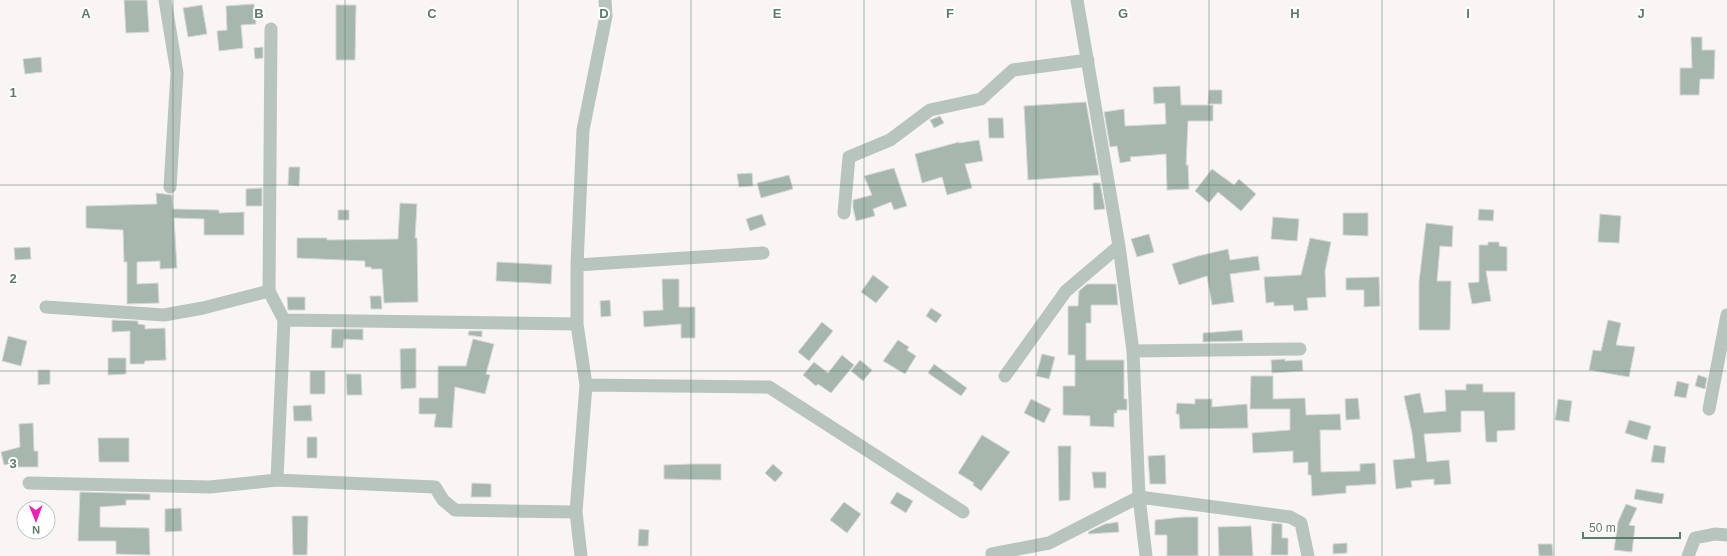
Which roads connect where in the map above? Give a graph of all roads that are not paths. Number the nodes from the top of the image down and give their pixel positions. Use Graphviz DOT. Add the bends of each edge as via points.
graph roads {
  1 [pos="165,0"];
  2 [pos="606,0"];
  3 [pos="1077,0"];
  4 [pos="271,29"];
  5 [pos="1088,60"];
  6 [pos="170,187"];
  7 [pos="844,213"];
  8 [pos="1119,246"];
  9 [pos="763,253"];
  10 [pos="577,265"];
  11 [pos="268,291"];
  12 [pos="46,307"];
  13 [pos="1727,315"];
  14 [pos="284,320"];
  15 [pos="577,324"];
  16 [pos="1300,349"];
  17 [pos="1133,351"];
  18 [pos="1005,376"];
  19 [pos="586,385"];
  20 [pos="1709,409"];
  21 [pos="277,480"];
  22 [pos="29,483"];
  23 [pos="1139,497"];
  24 [pos="576,512"];
  25 [pos="963,512"];
  26 [pos="1727,535"];
  27 [pos="581,556"];
  28 [pos="992,556"];
  29 [pos="1146,556"];
  30 [pos="1308,556"];
  31 [pos="1688,556"];
  1 -- 6 [label="street" via="177,73"];
  2 -- 10 [label="street" via="606,16 583,130"];
  3 -- 5 [label="street"];
  4 -- 11 [label="street"];
  5 -- 7 [label="street" via="1013,70 981,99 930,110 890,140 849,157"];
  5 -- 8 [label="street"];
  8 -- 17 [label="street"];
  8 -- 18 [label="street" via="1066,291"];
  9 -- 10 [label="street"];
  10 -- 15 [label="street"];
  11 -- 12 [label="street" via="164,315"];
  11 -- 14 [label="street"];
  13 -- 20 [label="street"];
  14 -- 15 [label="street"];
  14 -- 21 [label="street"];
  15 -- 19 [label="street"];
  16 -- 17 [label="street"];
  17 -- 23 [label="street"];
  19 -- 24 [label="street"];
  19 -- 25 [label="street" via="769,387"];
  21 -- 22 [label="street" via="210,487"];
  21 -- 24 [label="street" via="435,487 443,500 454,510"];
  23 -- 28 [label="street" via="1049,543"];
  23 -- 29 [label="street"];
  23 -- 30 [label="street" via="1290,517 1301,523"];
  24 -- 27 [label="street"];
  26 -- 31 [label="street" via="1715,534 1695,538"];
}
